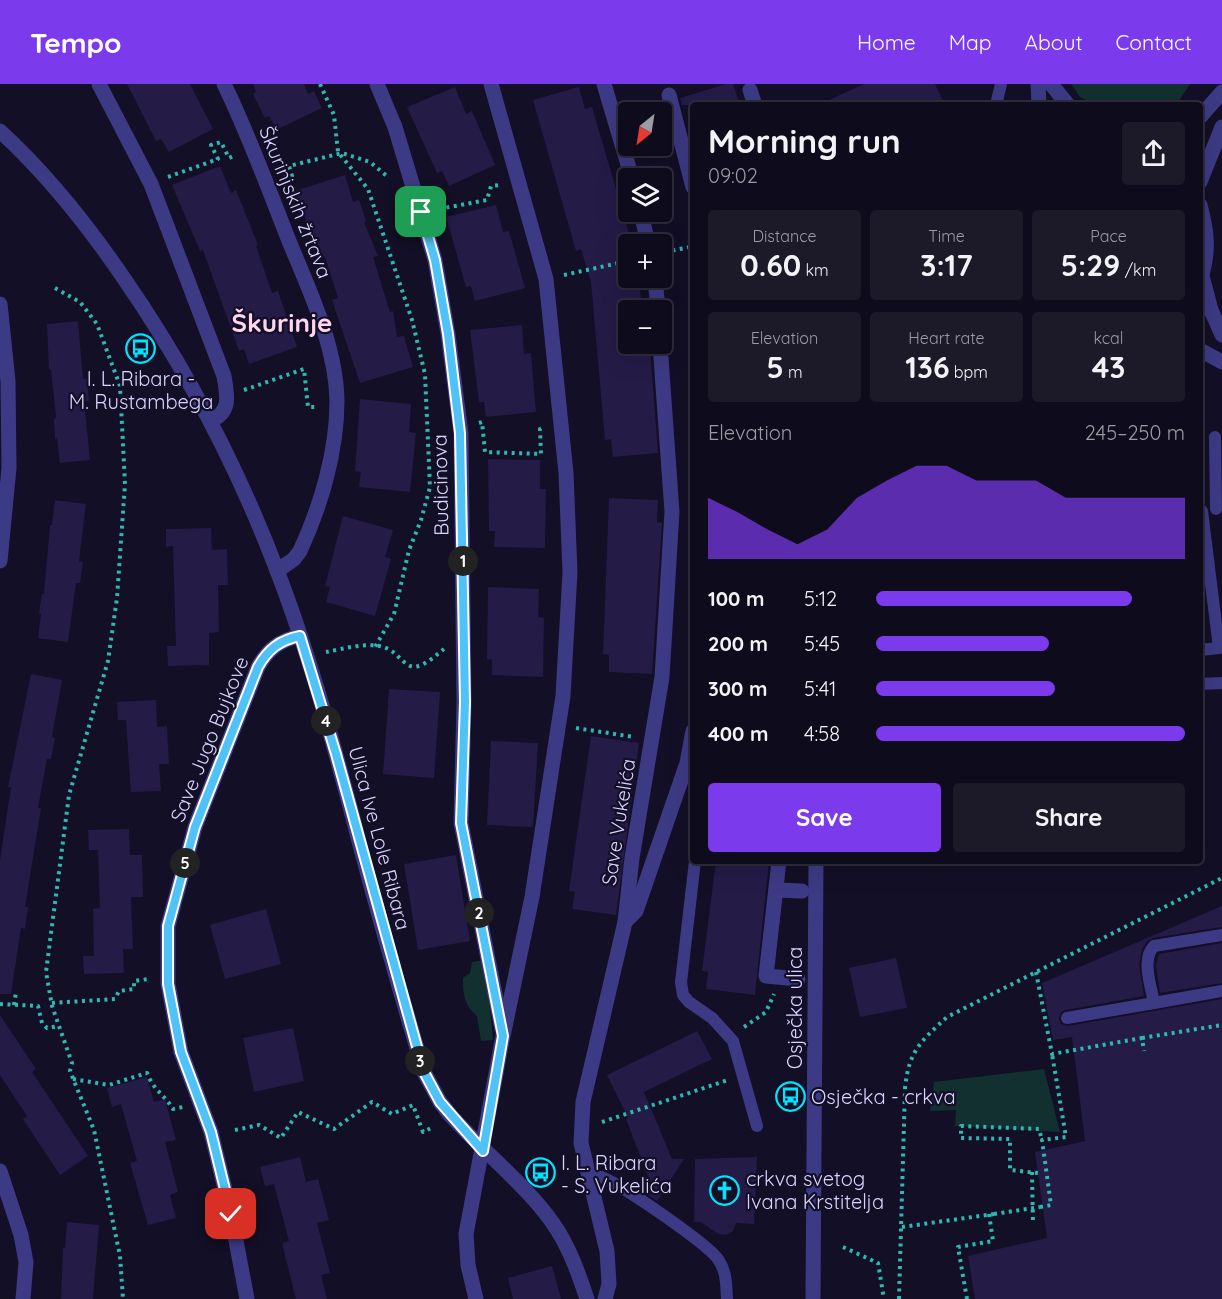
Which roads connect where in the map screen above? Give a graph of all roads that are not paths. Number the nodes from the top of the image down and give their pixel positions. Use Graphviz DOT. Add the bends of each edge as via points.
graph roads {
  1 [pos="99,84"];
  2 [pos="224,84"];
  3 [pos="377,84"];
  4 [pos="491,84"];
  5 [pos="604,84"];
  6 [pos="1001,84"];
  7 [pos="1038,84"];
  8 [pos="1051,84"];
  9 [pos="750,90"];
  10 [pos="1222,92"];
  11 [pos="669,95"];
  12 [pos="754,102"];
  13 [pos="997,102"];
  14 [pos="1039,102"];
  15 [pos="1066,102"];
  16 [pos="1203,114"];
  17 [pos="1222,127"];
  18 [pos="0,131"];
  19 [pos="629,168"];
  20 [pos="1203,174"];
  21 [pos="690,176"];
  22 [pos="1203,217"];
  23 [pos="1203,272"];
  24 [pos="1203,285"];
  25 [pos="0,304"];
  26 [pos="1222,335"];
  27 [pos="1203,352"];
  28 [pos="661,354"];
  29 [pos="1222,362"];
  30 [pos="210,422"];
  31 [pos="1215,437"];
  32 [pos="1219,509"];
  33 [pos="1203,511"];
  34 [pos="1203,526"];
  35 [pos="0,561"];
  36 [pos="278,571"];
  37 [pos="300,636"];
  38 [pos="1203,650"];
  39 [pos="1222,683"];
  40 [pos="1203,684"];
  41 [pos="690,765"];
  42 [pos="695,864"];
  43 [pos="779,864"];
  44 [pos="816,864"];
  45 [pos="776,890"];
  46 [pos="802,891"];
  47 [pos="625,922"];
  48 [pos="1222,934"];
  49 [pos="798,979"];
  50 [pos="1222,991"];
  51 [pos="1154,1003"];
  52 [pos="1067,1018"];
  53 [pos="503,1036"];
  54 [pos="757,1126"];
  55 [pos="483,1151"];
  56 [pos="0,1171"];
  57 [pos="588,1175"];
  58 [pos="23,1299"];
  59 [pos="247,1299"];
  60 [pos="476,1299"];
  61 [pos="587,1299"];
  62 [pos="605,1299"];
  63 [pos="727,1299"];
  64 [pos="813,1299"];
  1 -- 30 [label="street" via="151,184 224,376 228,401 219,418"];
  2 -- 36 [label="street, Škurinjskih žrtava" via="320,321 335,378 335,432 322,489 300,551"];
  3 -- 53 [label="street, Budicinova" via="395,127 436,270 460,433 465,702 461,823"];
  4 -- 53 [label="street" via="546,279 566,473 570,572 563,696 532,897"];
  5 -- 19 [label="street"];
  6 -- 13 [label="lane"];
  7 -- 14 [label="street"];
  8 -- 15 [label="street"];
  9 -- 12 [label="street"];
  10 -- 16 [label="street"];
  11 -- 21 [label="street"];
  17 -- 20 [label="street"];
  18 -- 30 [label="street, Ulica Ive Lole Ribara" via="74,210 111,259 153,319"];
  22 -- 23 [label="street" via="1207,232"];
  24 -- 26 [label="street"];
  25 -- 35 [label="street" via="8,381 9,468"];
  27 -- 29 [label="street"];
  28 -- 47 [label="street, Save Vukelića" via="672,512 662,677"];
  30 -- 36 [label="street, Ulica Ive Lole Ribara"];
  31 -- 32 [label="lane"];
  32 -- 33 [label="lane"];
  34 -- 38 [label="lane" via="1219,648"];
  36 -- 37 [label="street, Ulica Ive Lole Ribara"];
  37 -- 55 [label="street, Ulica Ive Lole Ribara" via="424,1072 440,1102"];
  37 -- 59 [label="street, Save Jugo Bujkove" via="276,645 258,667 195,827 168,926 168,984 181,1052 211,1132"];
  39 -- 40 [label="lane"];
  41 -- 47 [label="street" via="636,911"];
  42 -- 54 [label="lane" via="681,982 683,995 733,1041"];
  43 -- 45 [label="street"];
  44 -- 64 [label="street, Osječka ulica"];
  45 -- 46 [label="street"];
  45 -- 49 [label="street" via="766,976"];
  47 -- 57 [label="street, Save Vukelića" via="583,1102 581,1143"];
  48 -- 51 [label="lane" via="1154,946 1147,960"];
  50 -- 51 [label="lane"];
  51 -- 52 [label="lane"];
  53 -- 55 [label="street"];
  55 -- 60 [label="street" via="466,1234"];
  55 -- 61 [label="street, Ulica Ive Lole Ribara" via="531,1197 557,1230 575,1263"];
  56 -- 58 [label="street" via="26,1262"];
  57 -- 62 [label="street, Save Vukelića" via="607,1251 609,1284"];
  57 -- 63 [label="lane" via="602,1177 629,1192 705,1246 726,1275"];
}
